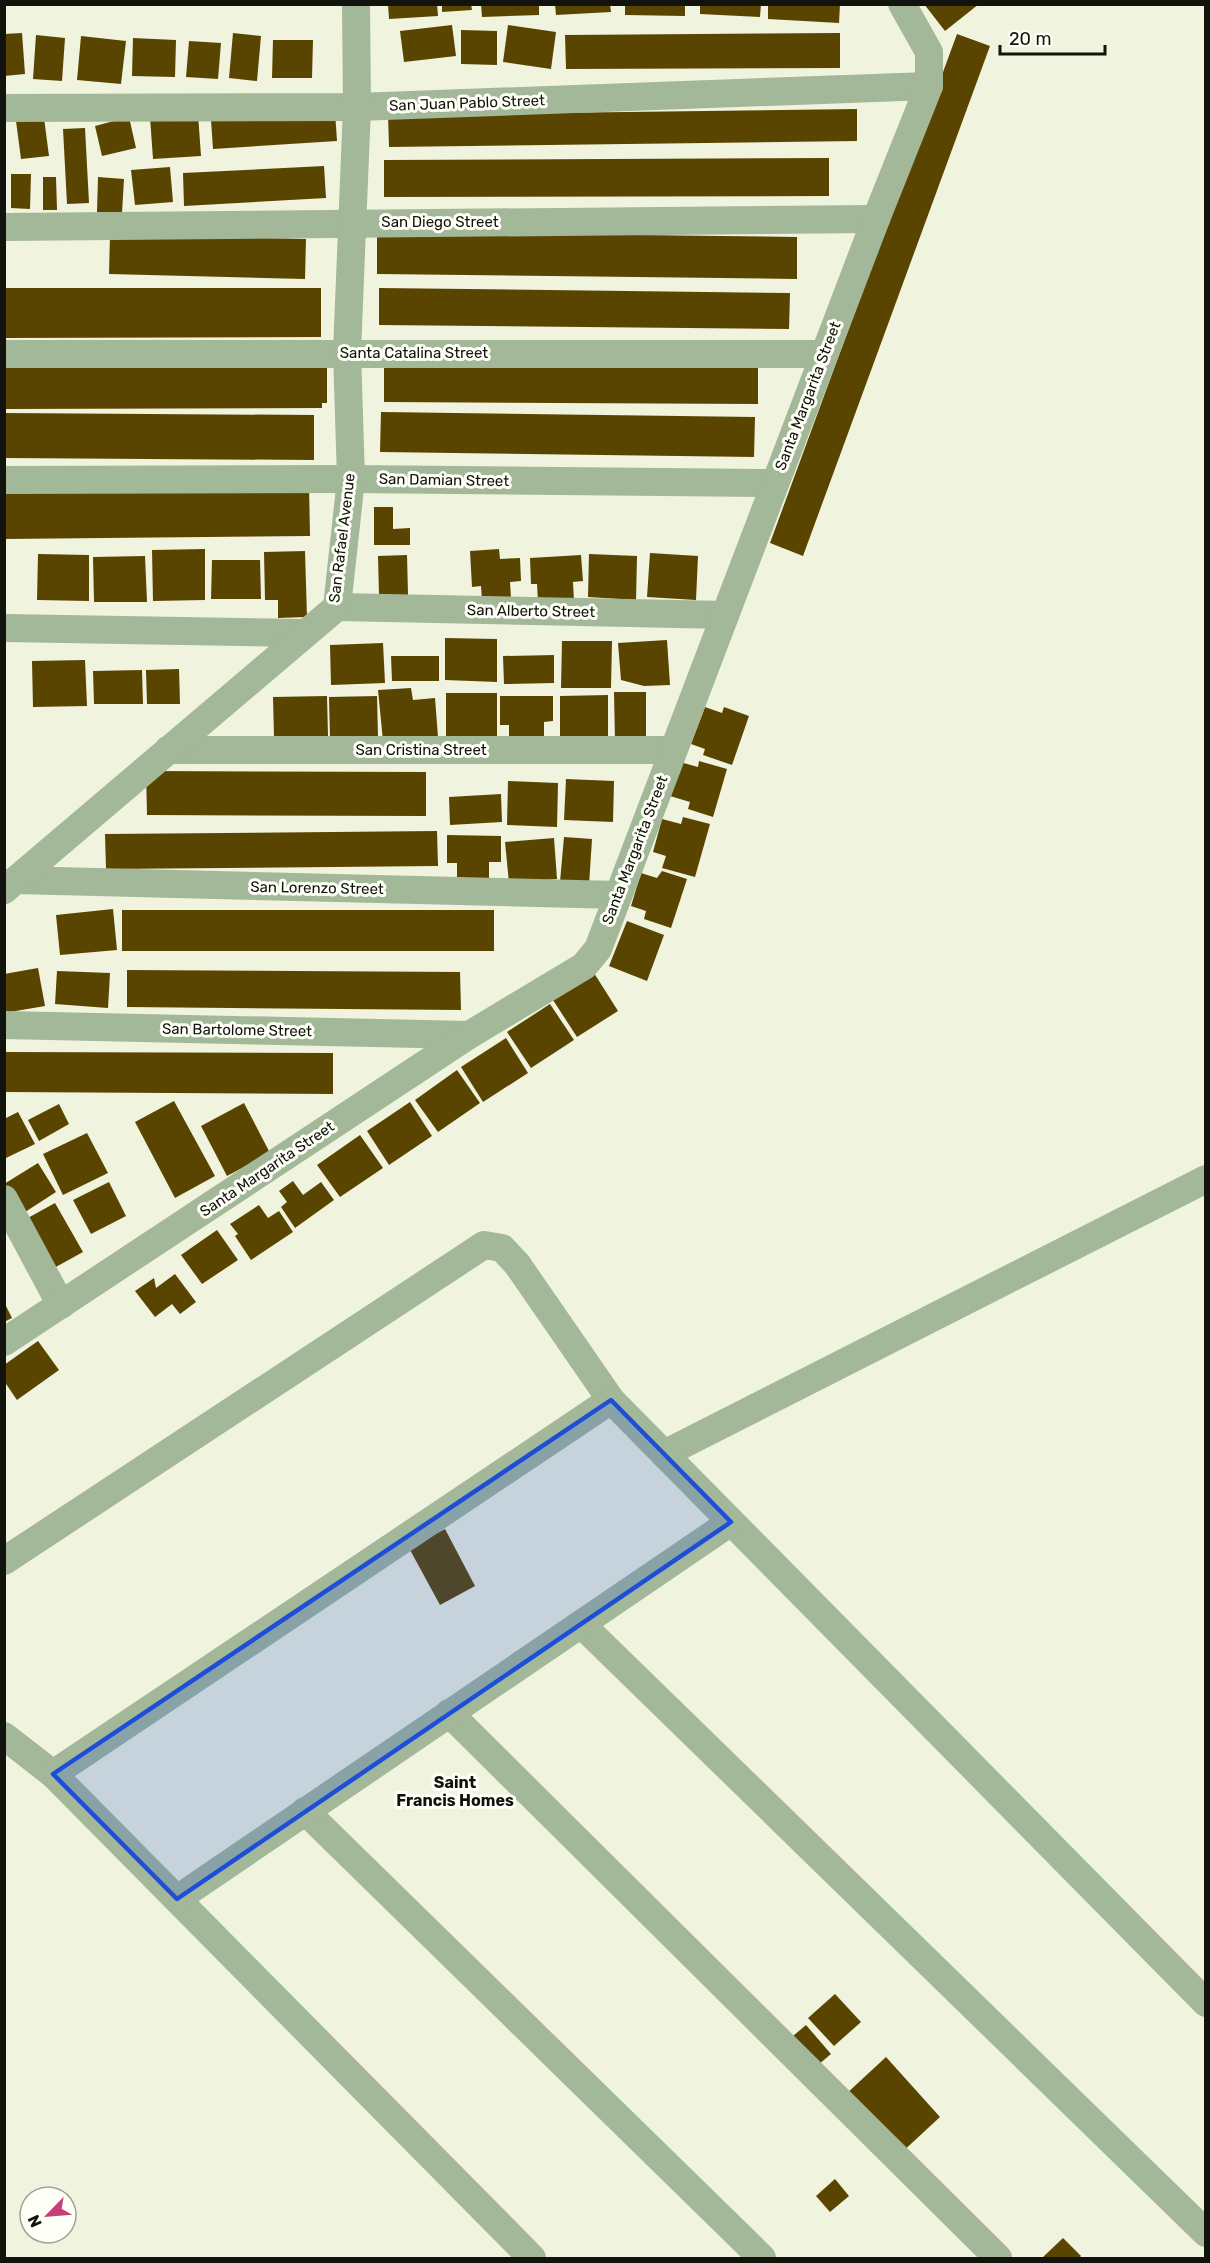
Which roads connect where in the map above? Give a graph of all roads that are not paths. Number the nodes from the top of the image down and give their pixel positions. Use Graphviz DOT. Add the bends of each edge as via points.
graph roads {
  1 [pos="356,4"];
  2 [pos="902,4"];
  3 [pos="929,86"];
  4 [pos="357,106"];
  5 [pos="4,108"];
  6 [pos="876,219"];
  7 [pos="352,222"];
  8 [pos="4,227"];
  9 [pos="347,352"];
  10 [pos="4,354"];
  11 [pos="824,354"];
  12 [pos="351,479"];
  13 [pos="4,480"];
  14 [pos="775,483"];
  15 [pos="337,607"];
  16 [pos="725,615"];
  17 [pos="4,628"];
  18 [pos="306,633"];
  19 [pos="168,750"];
  20 [pos="673,750"];
  21 [pos="10,885"];
  22 [pos="618,895"];
  23 [pos="4,1025"];
  24 [pos="469,1035"];
  25 [pos="1206,1179"];
  26 [pos="4,1199"];
  27 [pos="61,1305"];
  28 [pos="4,1342"];
  29 [pos="611,1400"];
  30 [pos="664,1454"];
  31 [pos="731,1522"];
  32 [pos="4,1561"];
  33 [pos="581,1624"];
  34 [pos="449,1713"];
  35 [pos="4,1736"];
  36 [pos="53,1774"];
  37 [pos="305,1811"];
  38 [pos="177,1899"];
  39 [pos="1206,2003"];
  40 [pos="1206,2233"];
  41 [pos="532,2259"];
  42 [pos="762,2259"];
  43 [pos="998,2259"];
  1 -- 4 [label="street, San Rafael Avenue"];
  2 -- 3 [label="street" via="930,52"];
  3 -- 4 [label="street, San Juan Pablo Street"];
  3 -- 6 [label="street, Santa Margarita Street"];
  4 -- 5 [label="street, San Juan Pablo Street"];
  4 -- 7 [label="street, San Rafael Avenue"];
  6 -- 7 [label="street, San Diego Street"];
  6 -- 11 [label="street, Santa Margarita Street"];
  7 -- 8 [label="street, San Diego Street"];
  7 -- 9 [label="street, San Rafael Avenue"];
  9 -- 10 [label="street, Santa Catalina Street"];
  9 -- 11 [label="street, Santa Catalina Street"];
  9 -- 12 [label="street, San Rafael Avenue"];
  11 -- 14 [label="street, Santa Margarita Street"];
  12 -- 13 [label="street, San Damian Street"];
  12 -- 14 [label="street, San Damian Street"];
  12 -- 15 [label="street, San Rafael Avenue"];
  14 -- 16 [label="street, Santa Margarita Street"];
  15 -- 16 [label="street, San Alberto Street"];
  15 -- 18 [label="street, San Rafael Avenue"];
  16 -- 20 [label="street, Santa Margarita Street"];
  17 -- 18 [label="street"];
  18 -- 19 [label="street, San Rafael Avenue"];
  19 -- 20 [label="street, San Cristina Street"];
  19 -- 21 [label="street, San Rafael Avenue"];
  20 -- 22 [label="street, Santa Margarita Street"];
  21 -- 22 [label="street, San Lorenzo Street"];
  22 -- 24 [label="street, Santa Margarita Street" via="598,949 584,966"];
  23 -- 24 [label="street, San Bartolome Street"];
  24 -- 27 [label="street, Santa Margarita Street"];
  25 -- 30 [label="street"];
  26 -- 27 [label="street"];
  27 -- 28 [label="street, Santa Margarita Street"];
  29 -- 30 [label="street"];
  29 -- 32 [label="street" via="518,1264 502,1248 484,1245"];
  29 -- 36 [label="street"];
  30 -- 31 [label="street"];
  31 -- 33 [label="street"];
  31 -- 39 [label="street"];
  33 -- 34 [label="street"];
  33 -- 40 [label="street"];
  34 -- 37 [label="street"];
  34 -- 43 [label="street"];
  35 -- 36 [label="street"];
  36 -- 38 [label="street"];
  37 -- 38 [label="street"];
  37 -- 42 [label="street"];
  38 -- 41 [label="street"];
}
